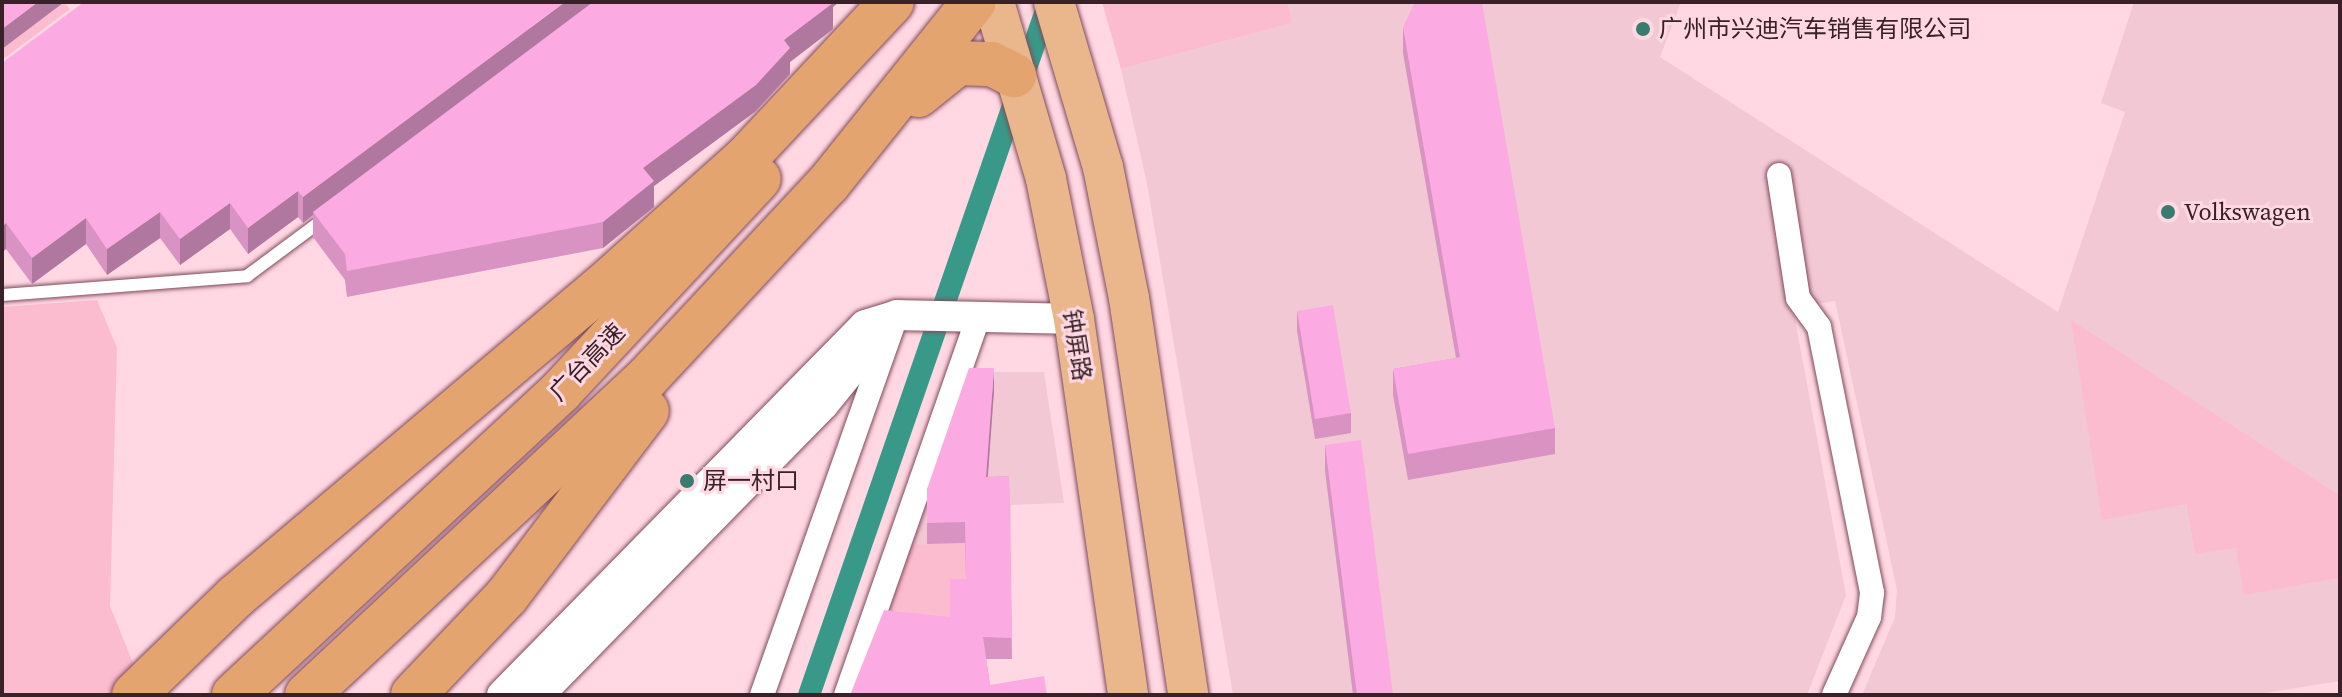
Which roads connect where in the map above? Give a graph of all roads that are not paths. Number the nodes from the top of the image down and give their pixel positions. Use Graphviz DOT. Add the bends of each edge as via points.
graph roads {
  1 [pos="892,2"];
  2 [pos="913,2"];
  3 [pos="974,2"];
  4 [pos="994,2"];
  5 [pos="1054,2"];
  6 [pos="1014,75"];
  7 [pos="1779,175"];
  8 [pos="335,210"];
  9 [pos="2,295"];
  10 [pos="897,315"];
  11 [pos="967,318"];
  12 [pos="1074,319"];
  13 [pos="418,691"];
  14 [pos="134,695"];
  15 [pos="234,695"];
  16 [pos="307,695"];
  17 [pos="502,695"];
  18 [pos="539,695"];
  19 [pos="762,695"];
  20 [pos="846,695"];
  21 [pos="1128,695"];
  22 [pos="1188,695"];
  23 [pos="1834,695"];
  1 -- 14 [label="highway" via="745,159 601,288 309,533"];
  2 -- 15 [label="highway, 广台高速" via="736,205 561,391"];
  3 -- 16 [label="highway" via="828,184 702,322 568,456"];
  4 -- 6 [label="highway, 钟屏路"];
  5 -- 22 [label="highway" via="1103,167 1129,298"];
  6 -- 12 [label="highway, 钟屏路" via="1046,179"];
  6 -- 13 [label="highway" via="992,64 958,63 923,89 618,446 507,596"];
  7 -- 23 [label="street" via="1798,298 1819,327 1872,593 1869,617"];
  8 -- 9 [label="lane" via="247,276"];
  10 -- 11 [label="street"];
  10 -- 17 [label="street" via="865,325"];
  10 -- 18 [label="street" via="824,404"];
  10 -- 19 [label="street"];
  11 -- 12 [label="street"];
  11 -- 20 [label="street"];
  12 -- 21 [label="highway, 钟屏路"];
}
